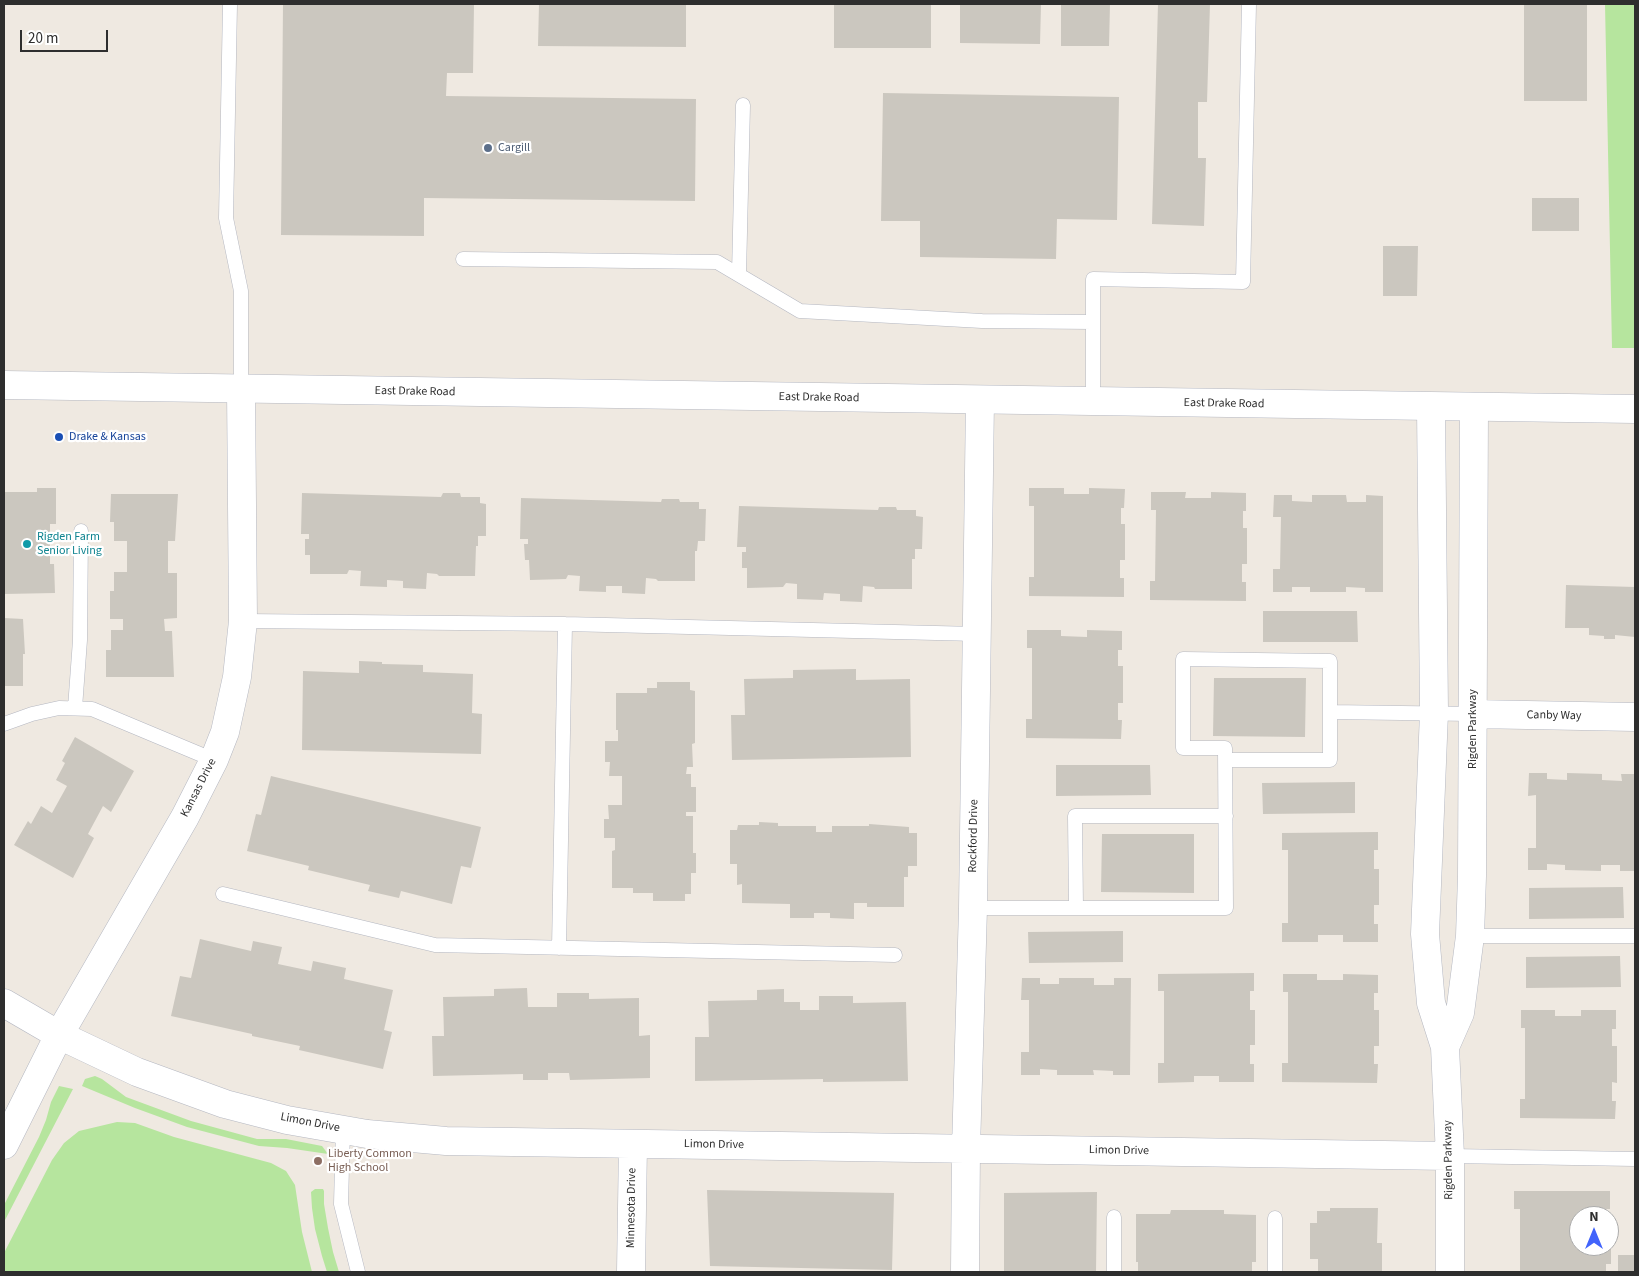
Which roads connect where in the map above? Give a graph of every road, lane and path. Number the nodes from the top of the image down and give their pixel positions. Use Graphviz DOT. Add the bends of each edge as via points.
graph roads {
  1 [pos="230,4"];
  2 [pos="1249,4"];
  3 [pos="743,106"];
  4 [pos="463,259"];
  5 [pos="739,274"];
  6 [pos="1092,322"];
  7 [pos="4,386"];
  8 [pos="241,389"];
  9 [pos="980,400"];
  10 [pos="1093,402"];
  11 [pos="1431,407"];
  12 [pos="1474,407"];
  13 [pos="1635,409"];
  14 [pos="81,531"];
  15 [pos="243,620"];
  16 [pos="565,624"];
  17 [pos="977,634"];
  18 [pos="75,708"];
  19 [pos="1330,712"];
  20 [pos="1434,713"];
  21 [pos="1473,714"];
  22 [pos="1635,717"];
  23 [pos="4,724"];
  24 [pos="214,760"];
  25 [pos="1226,760"];
  26 [pos="1226,816"];
  27 [pos="223,894"];
  28 [pos="973,908"];
  29 [pos="1076,908"];
  30 [pos="1470,936"];
  31 [pos="1635,936"];
  32 [pos="560,948"];
  33 [pos="895,955"];
  34 [pos="4,1003"];
  35 [pos="59,1035"];
  36 [pos="1445,1047"];
  37 [pos="343,1130"];
  38 [pos="633,1144"];
  39 [pos="4,1145"];
  40 [pos="966,1149"];
  41 [pos="1450,1156"];
  42 [pos="1635,1159"];
  43 [pos="1114,1217"];
  44 [pos="1275,1218"];
  45 [pos="358,1272"];
  46 [pos="631,1272"];
  47 [pos="965,1272"];
  48 [pos="1114,1272"];
  49 [pos="1275,1272"];
  50 [pos="1450,1272"];
  1 -- 8 [label="lane" via="226,218 241,291"];
  2 -- 6 [label="lane" via="1243,282 1092,279"];
  3 -- 5 [label="lane"];
  4 -- 5 [label="lane" via="717,262"];
  5 -- 6 [label="lane" via="800,311 982,321"];
  6 -- 10 [label="lane"];
  7 -- 8 [label="street, East Drake Road"];
  8 -- 9 [label="street, East Drake Road"];
  8 -- 15 [label="street, Kansas Drive"];
  9 -- 10 [label="street, East Drake Road"];
  9 -- 17 [label="street, Rockford Drive"];
  10 -- 11 [label="street, East Drake Road"];
  11 -- 12 [label="street, East Drake Road"];
  11 -- 20 [label="street, Rigden Parkway"];
  12 -- 13 [label="street, East Drake Road"];
  12 -- 21 [label="street, Rigden Parkway"];
  14 -- 18 [label="lane" via="80,640"];
  15 -- 16 [label="lane"];
  15 -- 24 [label="street, Kansas Drive" via="233,702"];
  16 -- 17 [label="lane"];
  16 -- 32 [label="lane"];
  17 -- 28 [label="street, Rockford Drive"];
  18 -- 23 [label="lane" via="32,714"];
  18 -- 24 [label="lane" via="107,714"];
  19 -- 20 [label="lane"];
  19 -- 25 [label="lane" via="1330,760"];
  19 -- 25 [label="lane" via="1330,661 1183,659 1183,748 1225,748"];
  20 -- 21 [label="lane"];
  20 -- 36 [label="street, Rigden Parkway" via="1426,934 1431,1003"];
  21 -- 22 [label="street, Canby Way"];
  21 -- 30 [label="street, Rigden Parkway"];
  24 -- 35 [label="street, Kansas Drive" via="185,817"];
  25 -- 26 [label="lane"];
  26 -- 29 [label="lane" via="1226,908"];
  26 -- 29 [label="lane" via="1075,816"];
  27 -- 32 [label="lane" via="435,946"];
  28 -- 29 [label="lane"];
  28 -- 40 [label="street, Rockford Drive"];
  30 -- 31 [label="lane"];
  30 -- 36 [label="street, Rigden Parkway" via="1460,1013"];
  32 -- 33 [label="lane"];
  34 -- 35 [label="street, Limon Drive"];
  35 -- 37 [label="street, Limon Drive" via="137,1072 225,1104"];
  35 -- 39 [label="street, Kansas Drive"];
  36 -- 41 [label="street, Rigden Parkway"];
  37 -- 38 [label="street, Limon Drive" via="446,1141"];
  37 -- 45 [label="lane" via="341,1204"];
  38 -- 40 [label="street, Limon Drive"];
  38 -- 46 [label="street, Minnesota Drive"];
  40 -- 41 [label="street, Limon Drive"];
  40 -- 47 [label="street, Rockford Drive"];
  41 -- 42 [label="lane"];
  41 -- 50 [label="street, Rigden Parkway"];
  43 -- 48 [label="lane"];
  44 -- 49 [label="lane"];
}
